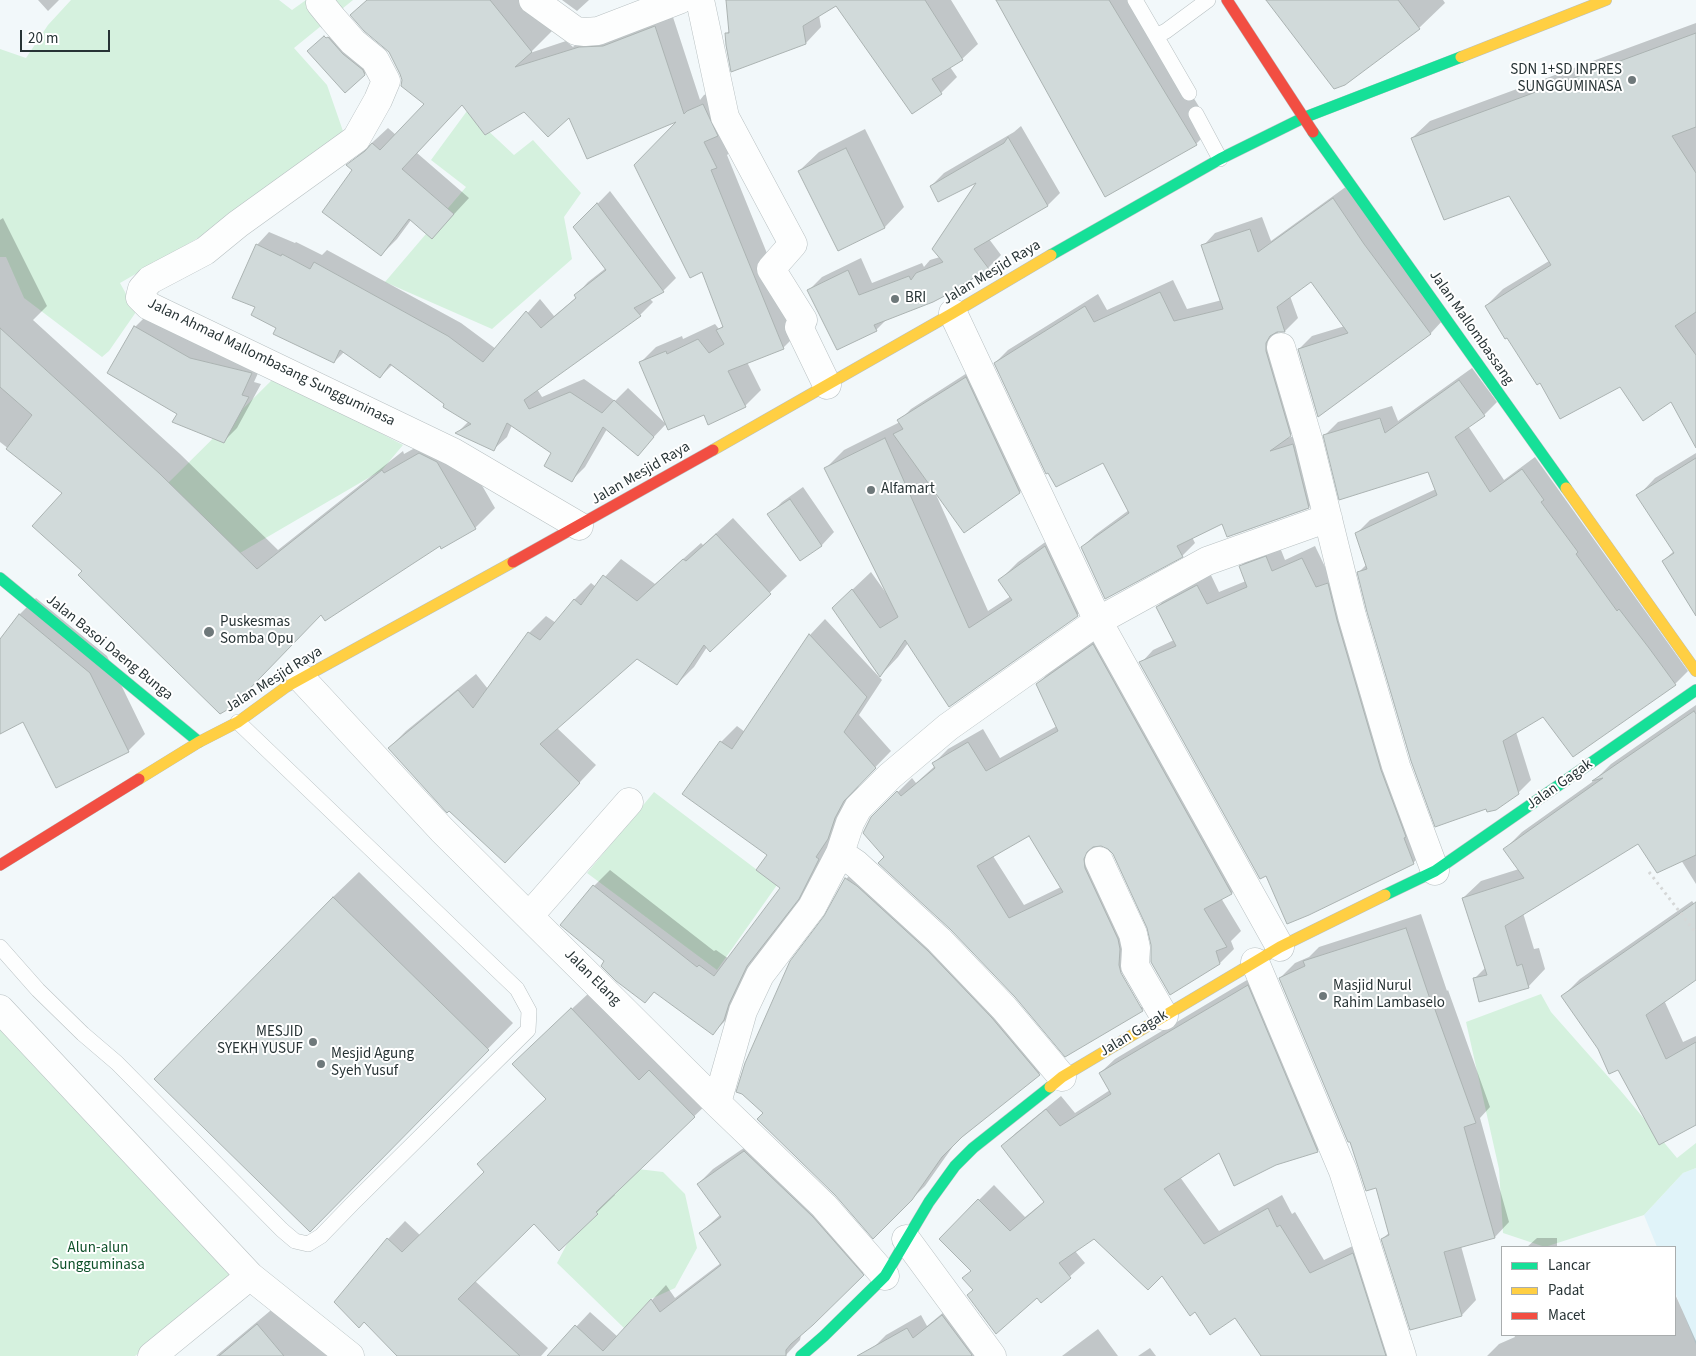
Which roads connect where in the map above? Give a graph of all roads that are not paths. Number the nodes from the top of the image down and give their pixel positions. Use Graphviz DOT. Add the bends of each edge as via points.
graph roads {
  1 [pos="321,0"];
  2 [pos="533,0"];
  3 [pos="679,0"];
  4 [pos="700,0"];
  5 [pos="1135,0"];
  6 [pos="1208,0"];
  7 [pos="1227,0"];
  8 [pos="1606,0"];
  9 [pos="1161,33"];
  10 [pos="1189,93"];
  11 [pos="1196,114"];
  12 [pos="1303,118"];
  13 [pos="1220,159"];
  14 [pos="953,314"];
  15 [pos="1281,348"];
  16 [pos="828,385"];
  17 [pos="1328,518"];
  18 [pos="579,526"];
  19 [pos="0,578"];
  20 [pos="1098,621"];
  21 [pos="1696,670"];
  22 [pos="301,678"];
  23 [pos="1696,690"];
  24 [pos="238,722"];
  25 [pos="200,742"];
  26 [pos="629,802"];
  27 [pos="840,853"];
  28 [pos="1099,861"];
  29 [pos="0,865"];
  30 [pos="1428,874"];
  31 [pos="529,916"];
  32 [pos="0,947"];
  33 [pos="1280,947"];
  34 [pos="1256,962"];
  35 [pos="0,1009"];
  36 [pos="1164,1016"];
  37 [pos="1062,1077"];
  38 [pos="717,1104"];
  39 [pos="906,1239"];
  40 [pos="250,1276"];
  41 [pos="885,1276"];
  42 [pos="152,1356"];
  43 [pos="350,1356"];
  44 [pos="801,1356"];
  45 [pos="992,1356"];
  46 [pos="1402,1356"];
  1 -- 18 [label="street, Jalan Ahmad Mallombasang Sungguminasa" via="332,19 375,60 386,81 356,139 205,251 150,280 140,297 149,306 453,452"];
  2 -- 3 [label="street" via="576,31 585,32 598,31"];
  4 -- 16 [label="street" via="725,117 793,244 770,269 803,320 799,327"];
  5 -- 9 [label="lane"];
  6 -- 9 [label="lane"];
  7 -- 12 [label="main road, Jalan Mallombassang"];
  8 -- 12 [label="main road, Jalan Mesjid Raya"];
  9 -- 10 [label="lane"];
  11 -- 13 [label="lane"];
  12 -- 13 [label="main road, Jalan Mesjid Raya"];
  12 -- 21 [label="main road, Jalan Mallombassang"];
  13 -- 14 [label="main road, Jalan Mesjid Raya"];
  14 -- 16 [label="main road, Jalan Mesjid Raya"];
  14 -- 20 [label="street"];
  15 -- 17 [label="street"];
  16 -- 18 [label="main road, Jalan Mesjid Raya"];
  17 -- 20 [label="street" via="1207,561"];
  17 -- 30 [label="street" via="1352,616"];
  18 -- 22 [label="main road, Jalan Mesjid Raya"];
  19 -- 25 [label="main road, Jalan Basoi Daeng Bunga"];
  20 -- 27 [label="street" via="948,727 890,776 858,808"];
  20 -- 33 [label="street"];
  22 -- 24 [label="main road, Jalan Mesjid Raya"];
  22 -- 31 [label="street, Jalan Elang" via="442,830"];
  23 -- 30 [label="main road, Jalan Gagak"];
  24 -- 25 [label="main road, Jalan Mesjid Raya"];
  24 -- 32 [label="lane" via="517,988 529,1011 528,1030 321,1236 308,1244 295,1240 282,1230 117,1063 38,990"];
  25 -- 29 [label="main road, Jalan Mesjid Raya"];
  26 -- 31 [label="street"];
  27 -- 37 [label="street" via="939,940 1004,1008"];
  27 -- 38 [label="street" via="812,907 760,975 743,1010"];
  28 -- 36 [label="street" via="1133,934 1136,966"];
  30 -- 33 [label="main road, Jalan Gagak"];
  31 -- 38 [label="street, Jalan Elang"];
  33 -- 34 [label="main road, Jalan Gagak"];
  34 -- 36 [label="main road, Jalan Gagak"];
  34 -- 46 [label="street" via="1343,1171"];
  35 -- 40 [label="street"];
  36 -- 37 [label="main road, Jalan Gagak"];
  37 -- 39 [label="main road, Jalan Gagak" via="955,1166"];
  38 -- 41 [label="street, Jalan Elang" via="824,1206"];
  39 -- 41 [label="main road, Jalan Gagak"];
  39 -- 45 [label="street"];
  40 -- 42 [label="street"];
  40 -- 43 [label="street"];
  41 -- 44 [label="main road, Jalan Gagak"];
}
